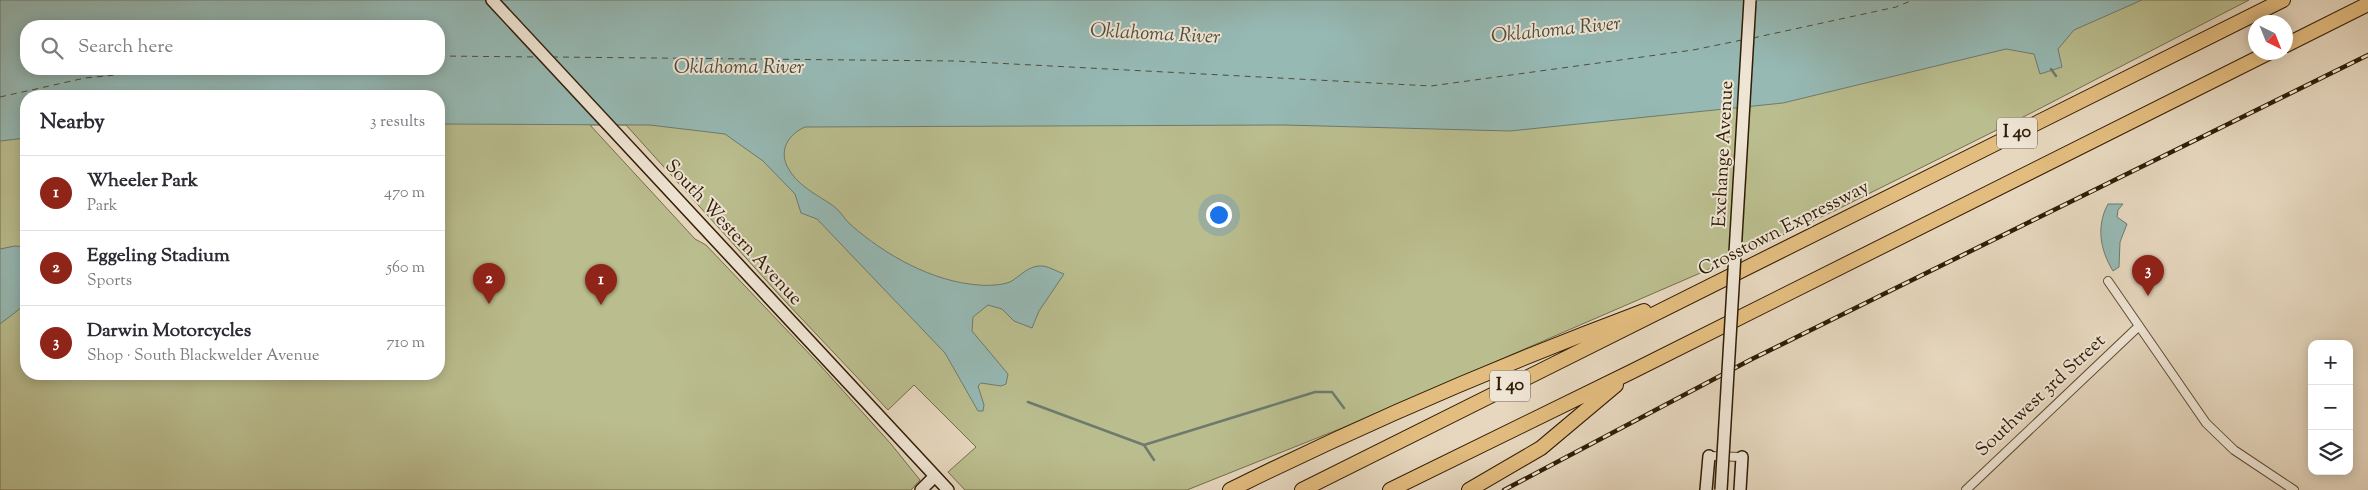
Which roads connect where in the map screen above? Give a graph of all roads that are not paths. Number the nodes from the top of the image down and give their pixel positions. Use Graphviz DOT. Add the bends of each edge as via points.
graph roads {
  1 [pos="492,0"];
  2 [pos="1750,0"];
  3 [pos="2283,0"];
  4 [pos="2368,4"];
  5 [pos="2293,42"];
  6 [pos="2254,60"];
  7 [pos="2108,281"];
  8 [pos="1717,284"];
  9 [pos="2139,326"];
  10 [pos="1633,371"];
  11 [pos="1709,456"];
  12 [pos="1742,457"];
  13 [pos="936,476"];
  14 [pos="944,489"];
  15 [pos="921,490"];
  16 [pos="1230,490"];
  17 [pos="1302,490"];
  18 [pos="1390,490"];
  19 [pos="1468,490"];
  20 [pos="1706,490"];
  21 [pos="1721,490"];
  22 [pos="1740,490"];
  23 [pos="1966,490"];
  24 [pos="2294,490"];
  1 -- 13 [label="main road, South Western Avenue"];
  2 -- 21 [label="main road, Exchange Avenue, bridge"];
  3 -- 8 [label="highway, Crosstown Expressway / I 40"];
  4 -- 5 [label="highway"];
  6 -- 10 [label="highway, I 40"];
  7 -- 9 [label="street"];
  8 -- 16 [label="highway" via="1548,347 1359,428"];
  8 -- 17 [label="highway, Crosstown Expressway / I 40"];
  9 -- 23 [label="street, Southwest 3rd Street"];
  9 -- 24 [label="street" via="2194,409 2214,433"];
  10 -- 18 [label="highway, I 40"];
  10 -- 19 [label="highway" via="1540,448"];
  11 -- 12 [label="street"];
  11 -- 20 [label="main road"];
  12 -- 22 [label="main road"];
  13 -- 14 [label="main road, South Western Avenue"];
  13 -- 15 [label="main road"];
}
